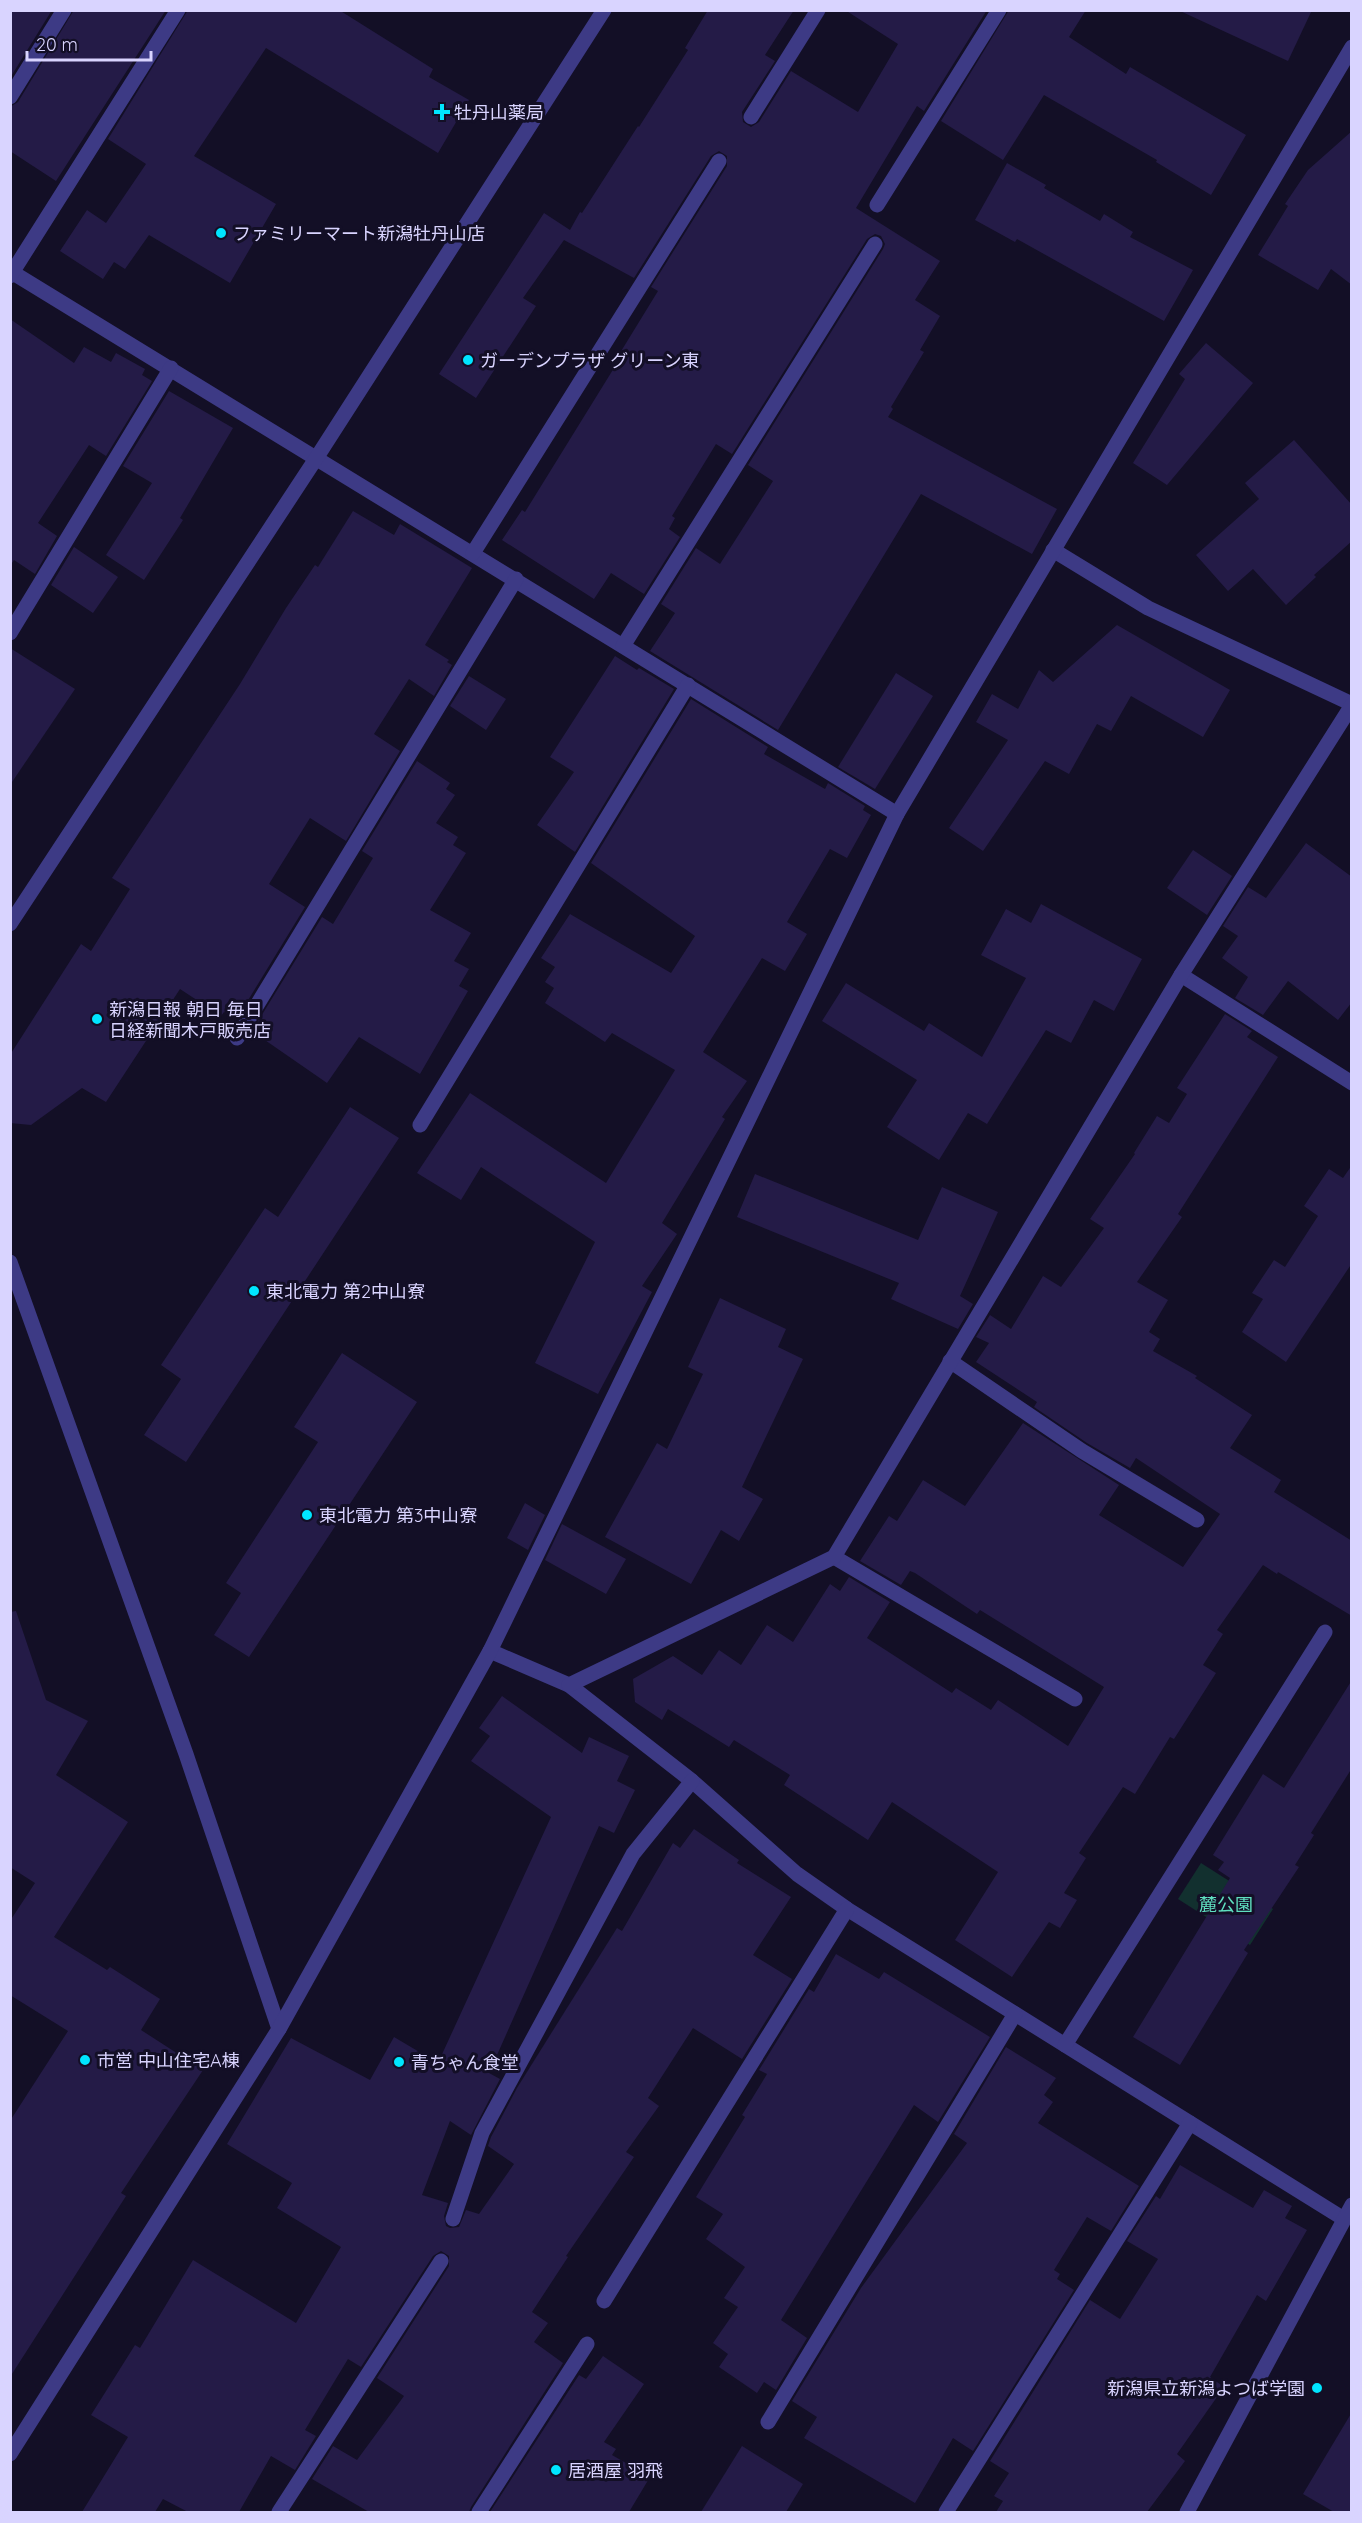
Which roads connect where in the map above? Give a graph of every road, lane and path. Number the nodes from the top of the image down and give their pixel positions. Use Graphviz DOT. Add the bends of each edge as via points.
graph roads {
  1 [pos="64,10"];
  2 [pos="178,10"];
  3 [pos="604,10"];
  4 [pos="818,10"];
  5 [pos="999,10"];
  6 [pos="1352,47"];
  7 [pos="10,97"];
  8 [pos="751,117"];
  9 [pos="719,161"];
  10 [pos="877,205"];
  11 [pos="875,244"];
  12 [pos="11,273"];
  13 [pos="171,368"];
  14 [pos="317,457"];
  15 [pos="1053,550"];
  16 [pos="473,553"];
  17 [pos="516,579"];
  18 [pos="10,633"];
  19 [pos="623,646"];
  20 [pos="688,685"];
  21 [pos="1352,704"];
  22 [pos="897,814"];
  23 [pos="10,924"];
  24 [pos="1181,975"];
  25 [pos="237,1038"];
  26 [pos="1351,1082"];
  27 [pos="420,1125"];
  28 [pos="10,1262"];
  29 [pos="950,1361"];
  30 [pos="1197,1520"];
  31 [pos="834,1557"];
  32 [pos="1325,1632"];
  33 [pos="490,1651"];
  34 [pos="569,1685"];
  35 [pos="1075,1699"];
  36 [pos="692,1781"];
  37 [pos="847,1909"];
  38 [pos="1015,2014"];
  39 [pos="279,2029"];
  40 [pos="1065,2045"];
  41 [pos="1190,2123"];
  42 [pos="1348,2212"];
  43 [pos="453,2219"];
  44 [pos="441,2261"];
  45 [pos="604,2301"];
  46 [pos="587,2343"];
  47 [pos="768,2422"];
  48 [pos="10,2454"];
  49 [pos="279,2512"];
  50 [pos="479,2512"];
  51 [pos="946,2512"];
  52 [pos="1187,2512"];
  1 -- 7 [label="street"];
  2 -- 12 [label="street"];
  3 -- 14 [label="street"];
  4 -- 8 [label="street"];
  5 -- 10 [label="street"];
  6 -- 15 [label="street"];
  9 -- 16 [label="street"];
  11 -- 19 [label="street"];
  12 -- 13 [label="street"];
  13 -- 14 [label="street"];
  13 -- 18 [label="street"];
  14 -- 16 [label="street"];
  14 -- 23 [label="street"];
  15 -- 21 [label="street" via="1148,608"];
  15 -- 22 [label="street"];
  16 -- 17 [label="street"];
  17 -- 19 [label="street"];
  17 -- 25 [label="street"];
  19 -- 20 [label="street"];
  20 -- 22 [label="street"];
  20 -- 27 [label="street"];
  21 -- 24 [label="street"];
  22 -- 33 [label="street"];
  24 -- 26 [label="street"];
  24 -- 29 [label="street"];
  28 -- 39 [label="street" via="186,1754"];
  29 -- 30 [label="street" via="1082,1451"];
  29 -- 31 [label="street"];
  31 -- 34 [label="street"];
  31 -- 35 [label="street"];
  32 -- 40 [label="street"];
  33 -- 34 [label="street"];
  33 -- 39 [label="street"];
  34 -- 36 [label="street"];
  36 -- 37 [label="street" via="797,1874"];
  36 -- 43 [label="street" via="633,1854 482,2133"];
  37 -- 38 [label="street"];
  37 -- 45 [label="street"];
  38 -- 40 [label="street"];
  38 -- 47 [label="street"];
  39 -- 48 [label="street"];
  40 -- 41 [label="street"];
  41 -- 42 [label="street"];
  41 -- 51 [label="street"];
  42 -- 52 [label="street"];
  44 -- 49 [label="street"];
  46 -- 50 [label="street"];
}
